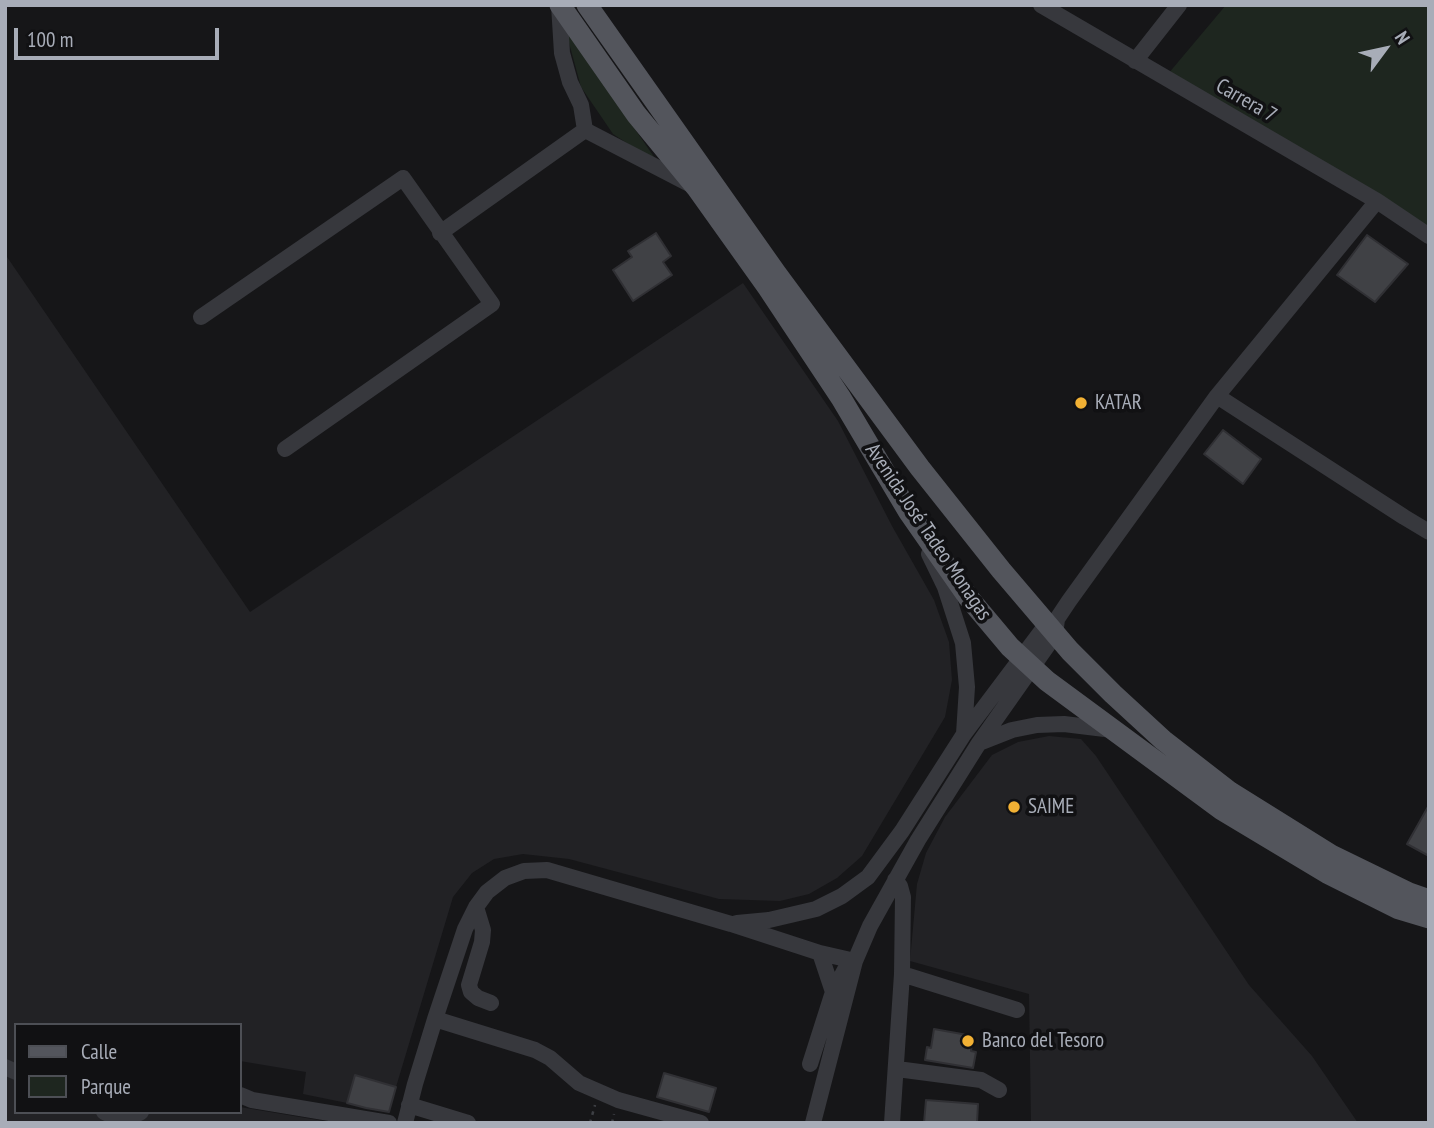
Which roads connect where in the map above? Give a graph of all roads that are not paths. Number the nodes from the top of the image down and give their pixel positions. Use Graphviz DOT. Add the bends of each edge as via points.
graph roads {
  1 [pos="560,5"];
  2 [pos="587,5"];
  3 [pos="1041,5"];
  4 [pos="1179,5"];
  5 [pos="1135,61"];
  6 [pos="585,130"];
  7 [pos="696,187"];
  8 [pos="1377,201"];
  9 [pos="440,233"];
  10 [pos="1429,236"];
  11 [pos="201,317"];
  12 [pos="1217,396"];
  13 [pos="285,449"];
  14 [pos="908,510"];
  15 [pos="1429,531"];
  16 [pos="1053,626"];
  17 [pos="1026,663"];
  18 [pos="1113,730"];
  19 [pos="964,734"];
  20 [pos="979,743"];
  21 [pos="902,831"];
  22 [pos="918,840"];
  23 [pos="895,880"];
  24 [pos="1429,900"];
  25 [pos="476,907"];
  26 [pos="1429,918"];
  27 [pos="731,924"];
  28 [pos="820,953"];
  29 [pos="852,961"];
  30 [pos="902,974"];
  31 [pos="833,992"];
  32 [pos="491,1003"];
  33 [pos="1017,1010"];
  34 [pos="435,1019"];
  35 [pos="810,1064"];
  36 [pos="897,1069"];
  37 [pos="999,1090"];
  38 [pos="242,1096"];
  39 [pos="409,1105"];
  40 [pos="108,1114"];
  41 [pos="126,1122"];
  42 [pos="389,1123"];
  43 [pos="405,1123"];
  44 [pos="468,1123"];
  45 [pos="701,1123"];
  46 [pos="813,1123"];
  47 [pos="892,1123"];
  1 -- 6 [label="street" via="562,53"];
  1 -- 7 [label="main road, Avenida José Tadeo Monagas" via="636,114"];
  2 -- 16 [label="main road, Avenida José Tadeo Monagas" via="912,458 1001,570"];
  3 -- 5 [label="street, Carrera 7"];
  4 -- 5 [label="street"];
  5 -- 8 [label="street, Carrera 7"];
  6 -- 7 [label="street"];
  6 -- 9 [label="street"];
  7 -- 14 [label="main road, Avenida José Tadeo Monagas" via="841,398"];
  8 -- 10 [label="street, Carrera 7"];
  8 -- 12 [label="street"];
  9 -- 11 [label="street" via="403,178"];
  9 -- 13 [label="street" via="492,304"];
  12 -- 15 [label="street"];
  12 -- 16 [label="street"];
  14 -- 17 [label="main road, Avenida José Tadeo Monagas" via="968,597"];
  14 -- 19 [label="street" via="945,587 962,642 967,687"];
  16 -- 17 [label="street"];
  16 -- 24 [label="main road, Avenida José Tadeo Monagas" via="1113,694 1230,792 1331,855"];
  17 -- 18 [label="main road, Avenida José Tadeo Monagas"];
  17 -- 19 [label="street"];
  17 -- 20 [label="street"];
  18 -- 20 [label="street" via="1037,724"];
  18 -- 26 [label="main road, Avenida José Tadeo Monagas" via="1222,810 1327,873 1399,909"];
  19 -- 21 [label="street"];
  20 -- 22 [label="street"];
  21 -- 22 [label="street"];
  21 -- 27 [label="street" via="867,877 842,896 796,915"];
  22 -- 23 [label="street"];
  23 -- 29 [label="street"];
  23 -- 30 [label="street" via="903,897"];
  25 -- 27 [label="street" via="505,878 547,870"];
  25 -- 32 [label="street" via="482,942 469,985 478,998"];
  25 -- 34 [label="street"];
  27 -- 28 [label="street"];
  28 -- 29 [label="street"];
  28 -- 31 [label="street"];
  29 -- 31 [label="street"];
  29 -- 46 [label="street"];
  30 -- 33 [label="street"];
  30 -- 36 [label="street"];
  31 -- 35 [label="street"];
  34 -- 39 [label="street"];
  34 -- 45 [label="street" via="535,1051 579,1083 618,1100"];
  36 -- 37 [label="street" via="981,1080"];
  36 -- 47 [label="street"];
  38 -- 42 [label="street"];
  39 -- 43 [label="street"];
  39 -- 44 [label="street"];
  40 -- 41 [label="street"];
}
